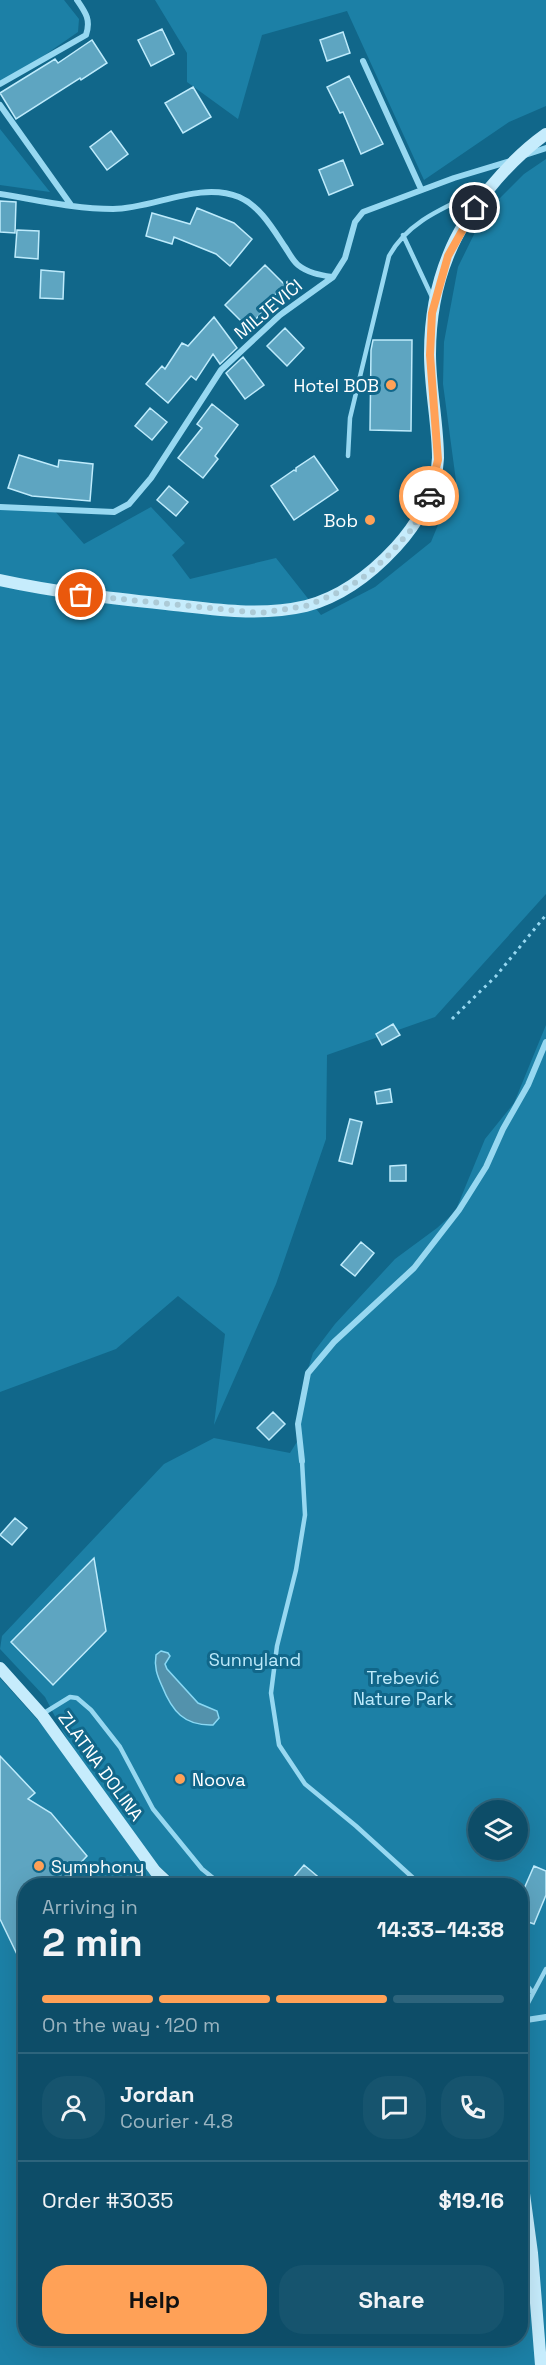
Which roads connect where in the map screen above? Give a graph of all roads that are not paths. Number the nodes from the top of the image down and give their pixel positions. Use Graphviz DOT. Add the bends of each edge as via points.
graph roads {
  1 [pos="77,0"];
  2 [pos="363,61"];
  3 [pos="0,84"];
  4 [pos="0,105"];
  5 [pos="546,134"];
  6 [pos="546,148"];
  7 [pos="513,160"];
  8 [pos="495,183"];
  9 [pos="421,189"];
  10 [pos="0,194"];
  11 [pos="71,205"];
  12 [pos="403,235"];
  13 [pos="333,277"];
  14 [pos="434,302"];
  15 [pos="348,456"];
  16 [pos="0,507"];
  17 [pos="0,580"];
  18 [pos="546,1042"];
  19 [pos="302,1461"];
  20 [pos="2,1673"];
  21 [pos="42,1714"];
  22 [pos="162,1878"];
  23 [pos="213,1878"];
  24 [pos="413,1878"];
  25 [pos="546,1969"];
  26 [pos="528,1987"];
  27 [pos="533,1993"];
  28 [pos="528,2003"];
  29 [pos="546,2017"];
  30 [pos="528,2018"];
  31 [pos="528,2223"];
  32 [pos="541,2365"];
  1 -- 3 [label="street" via="88,16 86,35"];
  2 -- 9 [label="street"];
  4 -- 11 [label="street"];
  5 -- 7 [label="main road"];
  6 -- 7 [label="street"];
  7 -- 8 [label="main road"];
  7 -- 9 [label="street"];
  8 -- 12 [label="lane" via="430,215"];
  8 -- 14 [label="main road" via="475,208 448,256"];
  9 -- 13 [label="street" via="363,212 355,222 345,258"];
  10 -- 11 [label="street, MILJEVIĆI"];
  11 -- 13 [label="street, MILJEVIĆI" via="113,209 189,193 238,197 272,226 296,265 314,274"];
  12 -- 14 [label="lane"];
  12 -- 15 [label="lane" via="389,256 382,279 350,418"];
  13 -- 16 [label="street, MILJEVIĆI" via="280,315 221,370 151,478 129,504 114,512"];
  14 -- 17 [label="main road" via="430,355 438,460 430,495 412,529 360,580 306,606 260,613 59,592"];
  18 -- 19 [label="street" via="486,1167 459,1210 414,1268 334,1342 308,1373 298,1424"];
  19 -- 24 [label="lane" via="304,1515 271,1693 279,1745 305,1784"];
  20 -- 21 [label="main road, ZLATNA DOLINA"];
  21 -- 22 [label="main road, ZLATNA DOLINA"];
  21 -- 23 [label="lane" via="70,1697 91,1710 120,1747 153,1809"];
  25 -- 27 [label="lane"];
  26 -- 27 [label="lane"];
  27 -- 28 [label="lane"];
  29 -- 30 [label="street"];
  31 -- 32 [label="main road"];
}
